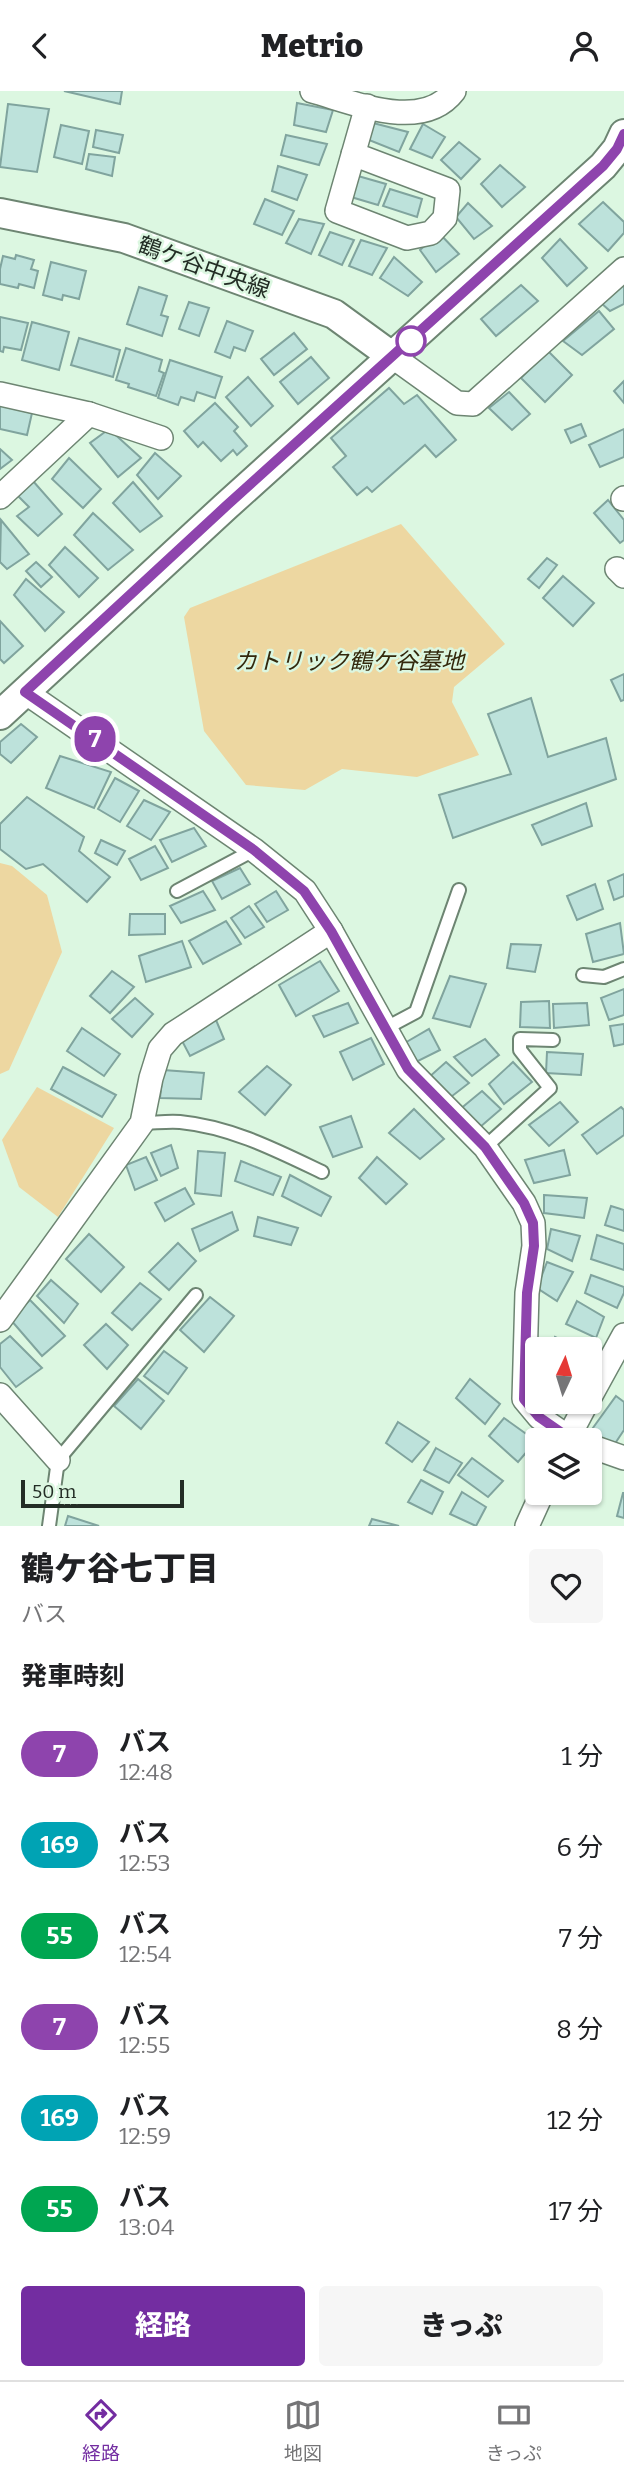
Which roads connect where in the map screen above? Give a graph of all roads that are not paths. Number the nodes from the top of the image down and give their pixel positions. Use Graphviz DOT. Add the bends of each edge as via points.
graph roads {
  1 [pos="312,91"];
  2 [pos="454,91"];
  3 [pos="367,106"];
  4 [pos="624,134"];
  5 [pos="353,153"];
  6 [pos="0,213"];
  7 [pos="624,269"];
  8 [pos="393,357"];
  9 [pos="0,394"];
  10 [pos="89,414"];
  11 [pos="161,438"];
  12 [pos="0,497"];
  13 [pos="25,692"];
  14 [pos="0,715"];
  15 [pos="254,850"];
  16 [pos="459,890"];
  17 [pos="177,891"];
  18 [pos="331,931"];
  19 [pos="624,969"];
  20 [pos="583,975"];
  21 [pos="386,1028"];
  22 [pos="553,1040"];
  23 [pos="142,1123"];
  24 [pos="485,1147"];
  25 [pos="321,1172"];
  26 [pos="196,1294"];
  27 [pos="0,1320"];
  28 [pos="624,1335"];
  29 [pos="615,1367"];
  30 [pos="602,1383"];
  31 [pos="0,1395"];
  32 [pos="553,1428"];
  33 [pos="602,1450"];
  34 [pos="624,1458"];
  35 [pos="58,1460"];
  36 [pos="537,1505"];
  37 [pos="49,1526"];
  38 [pos="527,1526"];
  1 -- 3 [label="street"];
  2 -- 3 [label="street" via="427,111 401,114"];
  3 -- 5 [label="street"];
  4 -- 8 [label="street" via="603,166"];
  5 -- 5 [label="street" via="337,211 407,238 431,233 445,218 448,190"];
  6 -- 8 [label="street, 鶴ケ谷中央線" via="124,238 321,309"];
  7 -- 8 [label="street" via="473,404 457,403"];
  8 -- 13 [label="street"];
  9 -- 10 [label="street"];
  10 -- 11 [label="street"];
  10 -- 12 [label="street"];
  13 -- 14 [label="street"];
  13 -- 15 [label="street"];
  15 -- 17 [label="lane"];
  15 -- 18 [label="street" via="304,891"];
  16 -- 21 [label="lane" via="416,1011"];
  18 -- 21 [label="street"];
  18 -- 23 [label="street" via="173,1034 160,1049"];
  19 -- 20 [label="lane" via="604,977"];
  21 -- 24 [label="street" via="408,1069"];
  22 -- 24 [label="lane" via="520,1039 520,1050 550,1088"];
  23 -- 25 [label="lane" via="179,1122 217,1129 251,1139"];
  23 -- 27 [label="street"];
  24 -- 32 [label="street" via="533,1223 524,1399"];
  26 -- 35 [label="lane"];
  28 -- 29 [label="street"];
  29 -- 30 [label="street"];
  31 -- 35 [label="street"];
  33 -- 34 [label="street"];
  35 -- 37 [label="lane"];
  36 -- 38 [label="street"];
}
